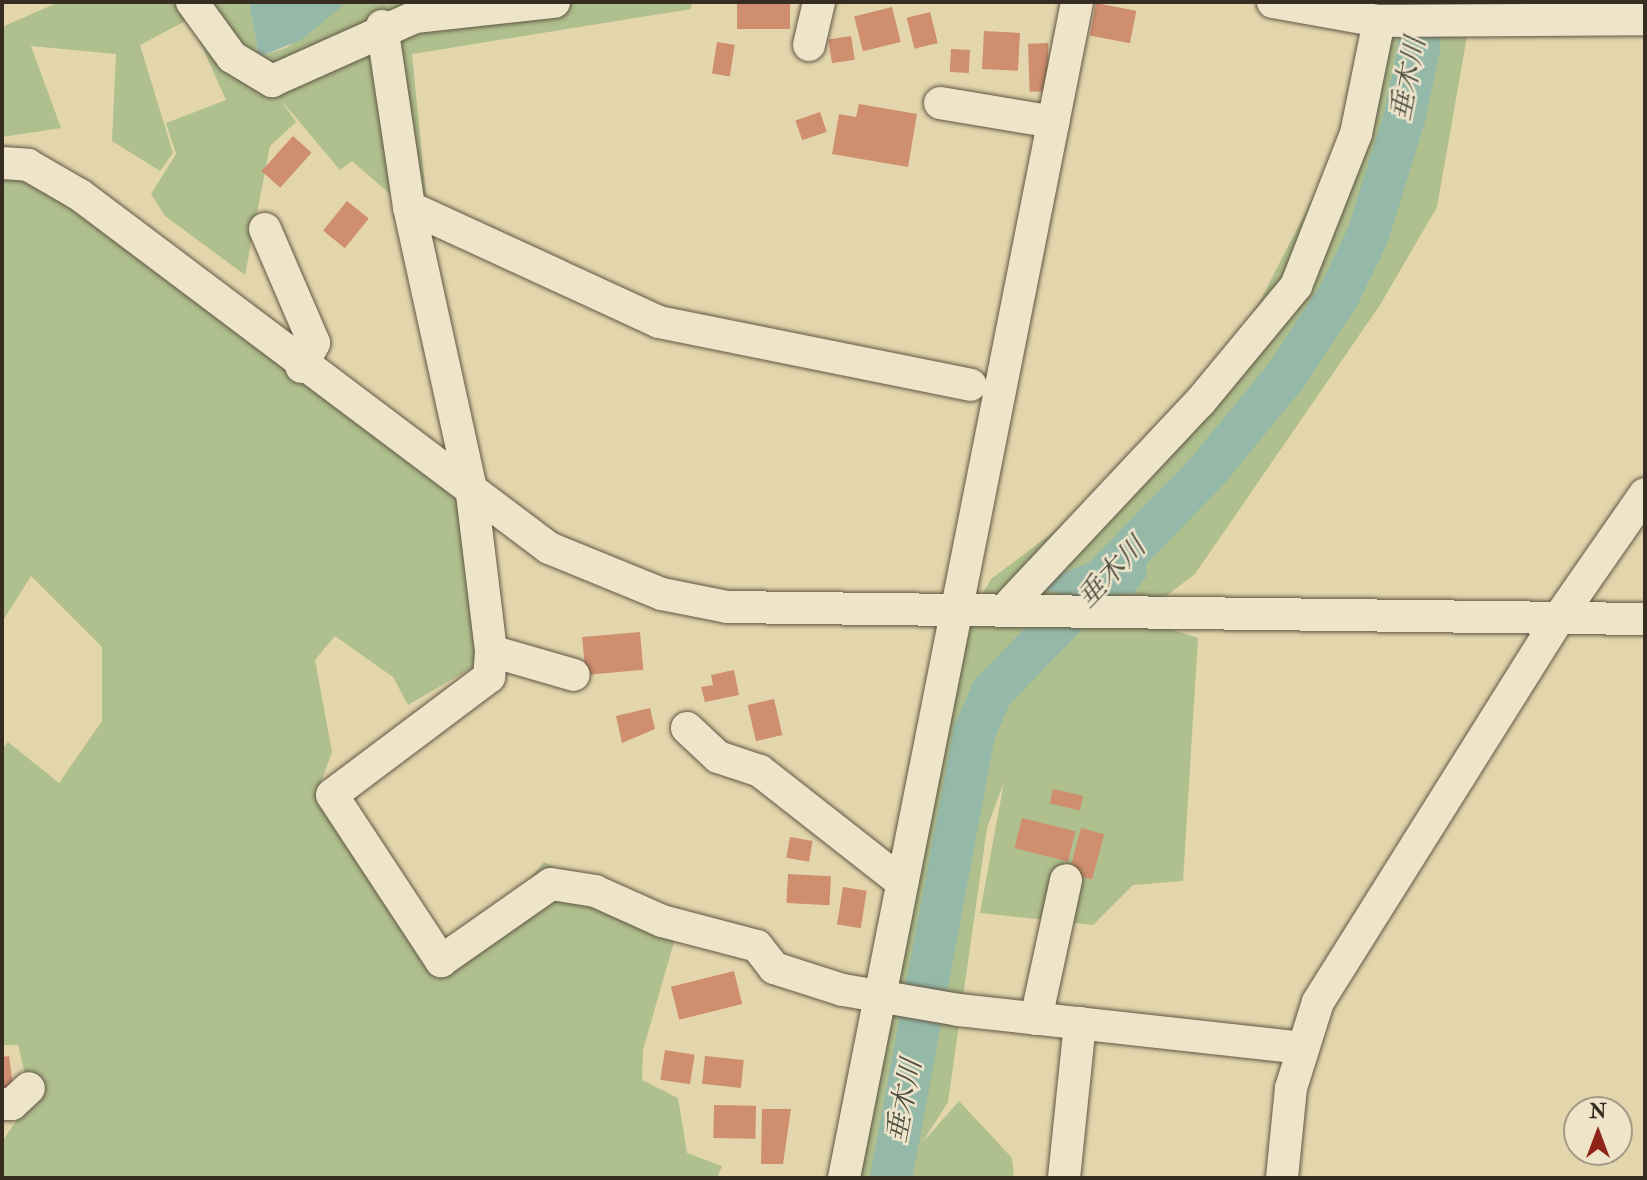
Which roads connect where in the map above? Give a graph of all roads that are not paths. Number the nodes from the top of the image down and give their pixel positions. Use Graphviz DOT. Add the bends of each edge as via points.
graph roads {
  1 [pos="192,2"];
  2 [pos="554,2"];
  3 [pos="819,2"];
  4 [pos="1077,2"];
  5 [pos="1273,2"];
  6 [pos="1645,19"];
  7 [pos="1379,21"];
  8 [pos="382,26"];
  9 [pos="809,45"];
  10 [pos="940,103"];
  11 [pos="1053,122"];
  12 [pos="2,163"];
  13 [pos="409,207"];
  14 [pos="265,229"];
  15 [pos="301,367"];
  16 [pos="971,385"];
  17 [pos="472,494"];
  18 [pos="1645,494"];
  19 [pos="1011,603"];
  20 [pos="958,607"];
  21 [pos="1558,619"];
  22 [pos="1645,619"];
  23 [pos="491,651"];
  24 [pos="574,675"];
  25 [pos="687,728"];
  26 [pos="899,880"];
  27 [pos="1066,880"];
  28 [pos="888,997"];
  29 [pos="1036,1019"];
  30 [pos="1080,1023"];
  31 [pos="1301,1048"];
  32 [pos="29,1088"];
  33 [pos="2,1104"];
  34 [pos="844,1178"];
  35 [pos="1064,1178"];
  36 [pos="1282,1178"];
  1 -- 8 [label="street" via="232,57 272,81"];
  2 -- 8 [label="street"];
  3 -- 9 [label="street"];
  4 -- 11 [label="street"];
  5 -- 7 [label="street"];
  6 -- 7 [label="street" via="1470,24"];
  7 -- 19 [label="street" via="1356,134 1296,286 1200,402"];
  8 -- 13 [label="street"];
  10 -- 11 [label="street"];
  11 -- 20 [label="street"];
  12 -- 15 [label="street" via="28,165 80,195"];
  13 -- 16 [label="street" via="659,322"];
  13 -- 17 [label="street"];
  14 -- 15 [label="street" via="314,343"];
  15 -- 17 [label="street"];
  17 -- 20 [label="street" via="549,548 662,594 727,607"];
  17 -- 23 [label="street"];
  18 -- 21 [label="street"];
  20 -- 21 [label="street"];
  20 -- 26 [label="street"];
  21 -- 22 [label="street"];
  21 -- 31 [label="street" via="1318,1002"];
  23 -- 24 [label="street"];
  23 -- 28 [label="street" via="489,677 332,790 335,805 441,961 551,884 595,891 662,921 757,946 774,968"];
  25 -- 26 [label="street" via="718,757 760,771"];
  26 -- 28 [label="street"];
  27 -- 29 [label="street"];
  28 -- 29 [label="street"];
  28 -- 34 [label="street"];
  29 -- 30 [label="street"];
  30 -- 31 [label="street"];
  30 -- 35 [label="street"];
  31 -- 36 [label="street"];
  32 -- 33 [label="street" via="12,1104"];
}
